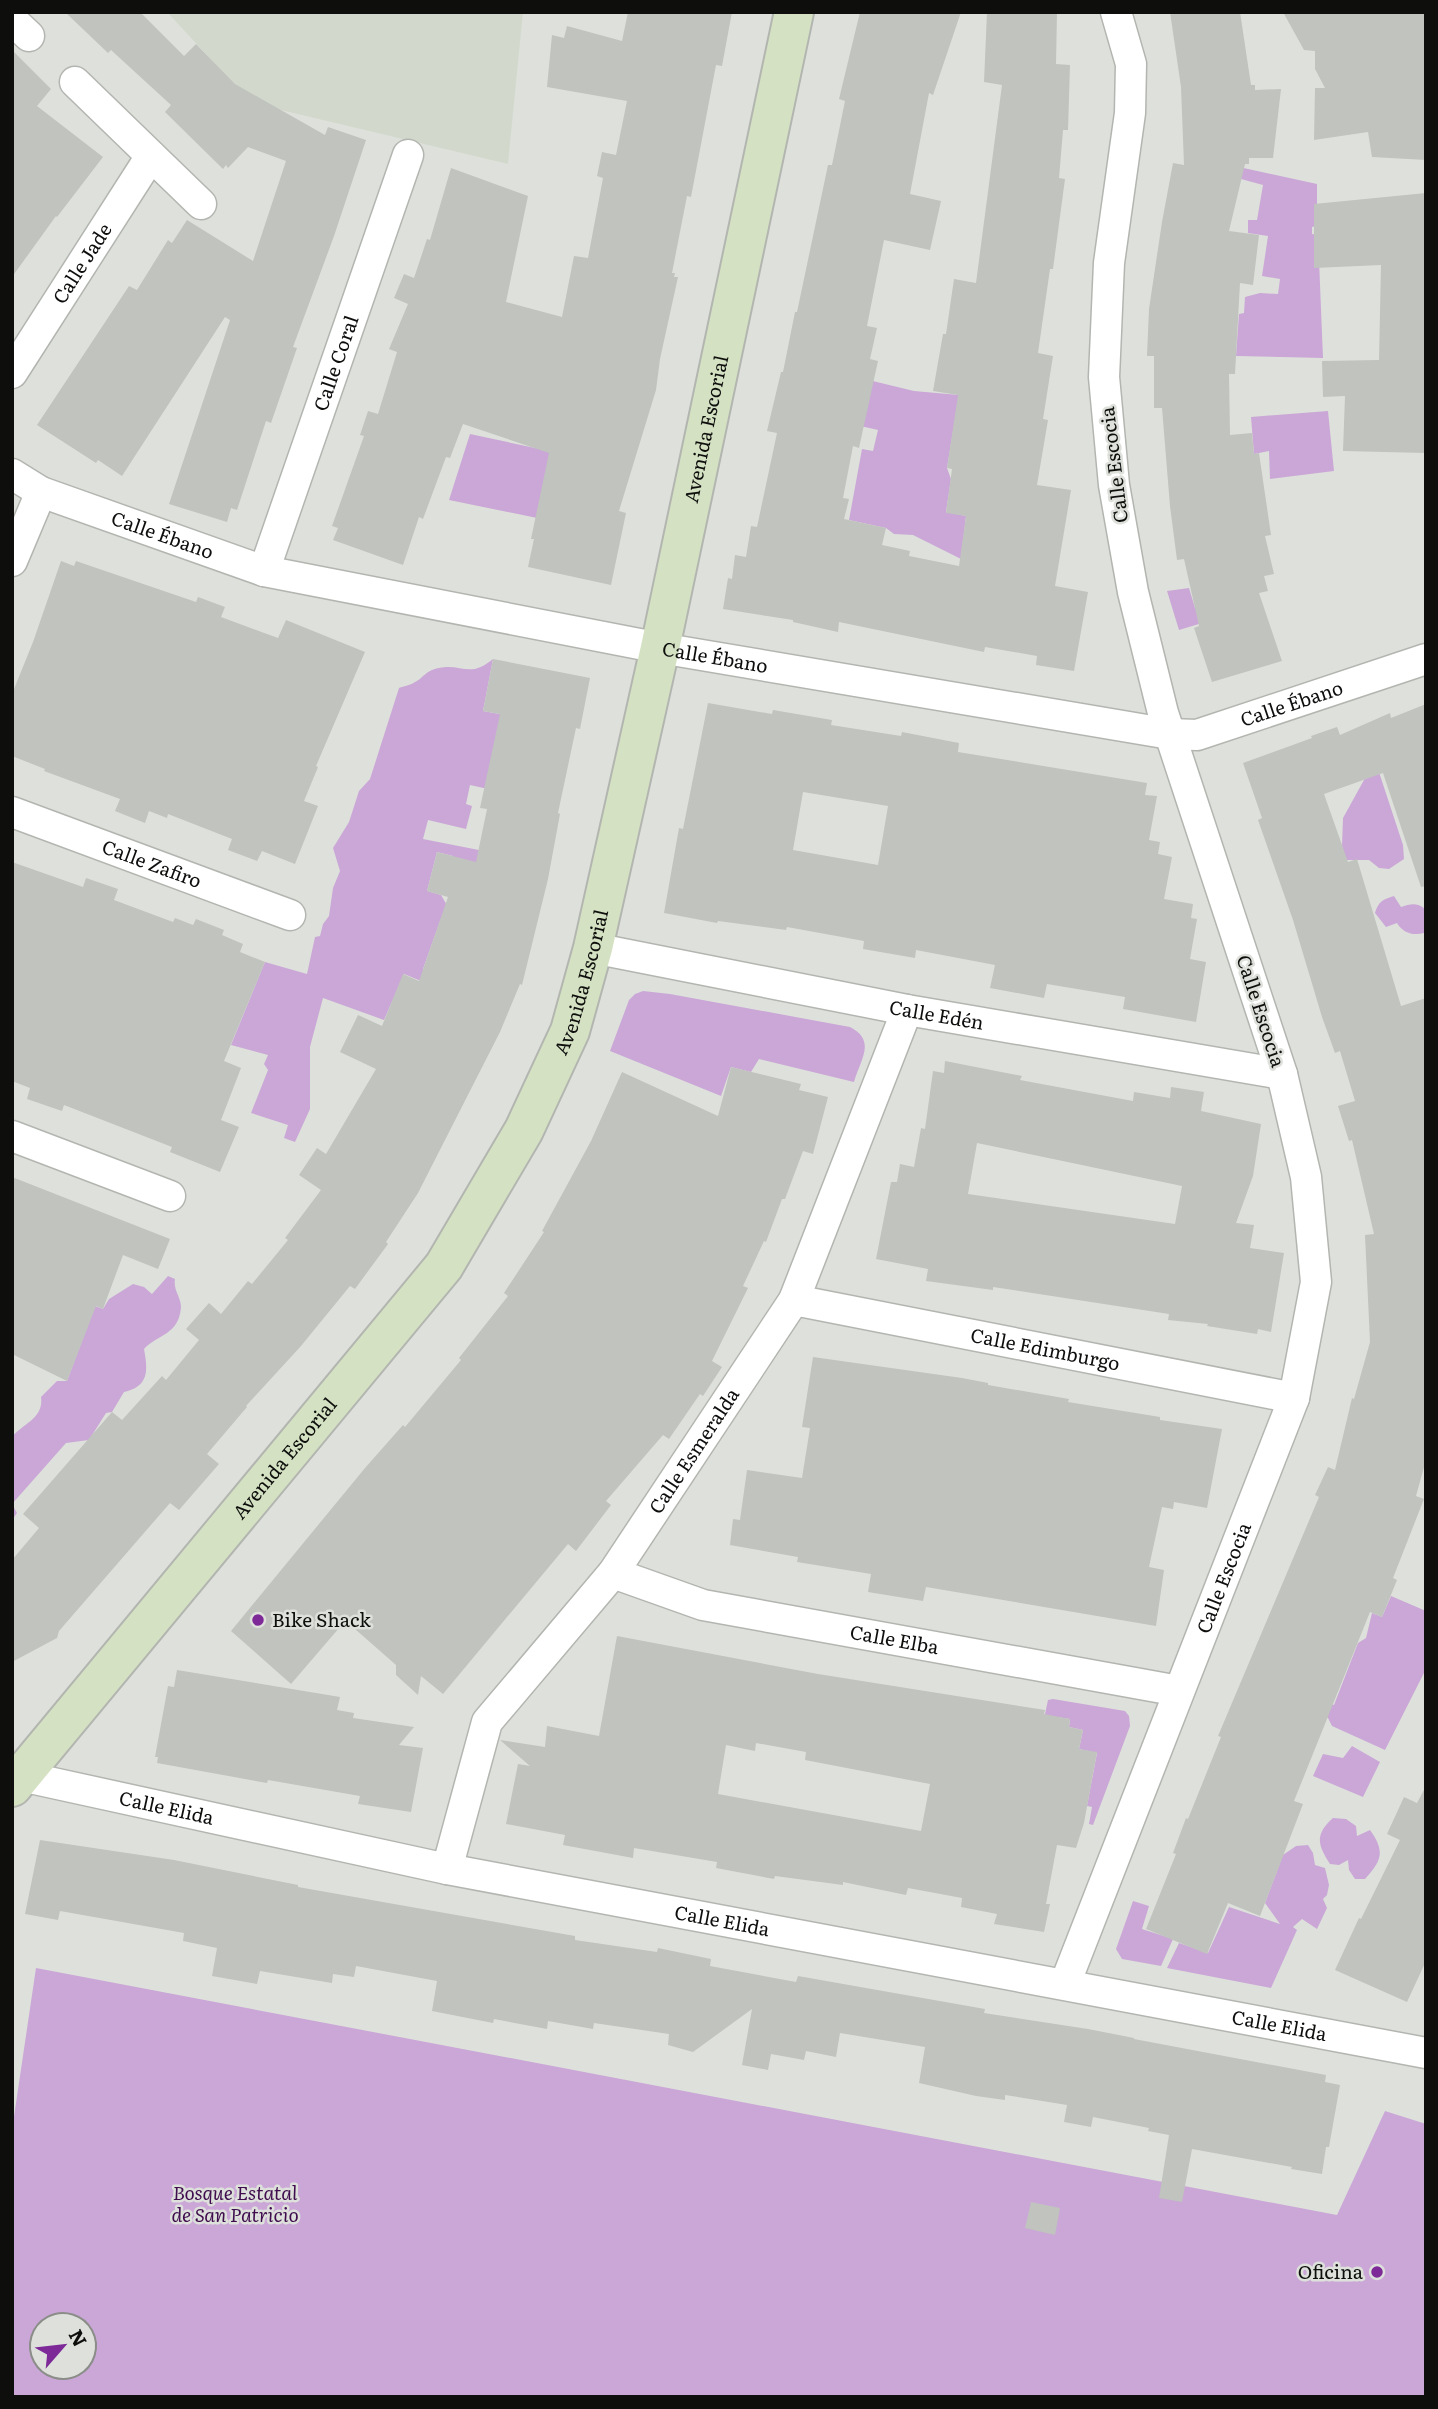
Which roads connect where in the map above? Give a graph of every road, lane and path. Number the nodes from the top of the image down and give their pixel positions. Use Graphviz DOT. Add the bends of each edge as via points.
graph roads {
  1 [pos="794,12"];
  2 [pos="1116,12"];
  3 [pos="75,82"];
  4 [pos="408,155"];
  5 [pos="151,156"];
  6 [pos="201,204"];
  7 [pos="12,373"];
  8 [pos="12,474"];
  9 [pos="41,492"];
  10 [pos="12,561"];
  11 [pos="264,571"];
  12 [pos="660,648"];
  13 [pos="1426,659"];
  14 [pos="1170,734"];
  15 [pos="12,812"];
  16 [pos="290,915"];
  17 [pos="593,948"];
  18 [pos="907,1010"];
  19 [pos="1282,1074"];
  20 [pos="12,1136"];
  21 [pos="170,1196"];
  22 [pos="794,1300"];
  23 [pos="1294,1398"];
  24 [pos="613,1573"];
  25 [pos="1179,1691"];
  26 [pos="17,1781"];
  27 [pos="447,1869"];
  28 [pos="1065,1984"];
  29 [pos="1426,2053"];
  1 -- 12 [label="street, Avenida Escorial"];
  2 -- 14 [label="street, Calle Escocia" via="1131,64 1130,113 1109,263 1104,377 1114,485 1133,592"];
  3 -- 5 [label="street"];
  4 -- 11 [label="street, Calle Coral"];
  5 -- 6 [label="street"];
  5 -- 7 [label="street, Calle Jade"];
  8 -- 9 [label="street, Calle Ébano"];
  9 -- 10 [label="street"];
  9 -- 11 [label="street, Calle Ébano"];
  11 -- 12 [label="street, Calle Ébano"];
  12 -- 14 [label="street, Calle Ébano"];
  12 -- 17 [label="street, Avenida Escorial"];
  13 -- 14 [label="street, Calle Ébano" via="1197,735"];
  14 -- 19 [label="street, Calle Escocia"];
  15 -- 16 [label="street, Calle Zafiro"];
  17 -- 18 [label="street, Calle Edén"];
  17 -- 26 [label="street, Avenida Escorial" via="570,1031 524,1130 444,1266"];
  18 -- 19 [label="street, Calle Edén"];
  18 -- 22 [label="street, Calle Esmeralda"];
  19 -- 23 [label="street, Calle Escocia" via="1306,1177 1316,1282"];
  20 -- 21 [label="street"];
  22 -- 23 [label="street, Calle Edimburgo"];
  22 -- 24 [label="street, Calle Esmeralda"];
  23 -- 25 [label="street, Calle Escocia"];
  24 -- 25 [label="street, Calle Elba" via="703,1605"];
  24 -- 27 [label="street, Calle Esmeralda" via="487,1722"];
  25 -- 28 [label="street, Calle Escocia"];
  26 -- 27 [label="street, Calle Elida"];
  27 -- 28 [label="street, Calle Elida"];
  28 -- 29 [label="street, Calle Elida"];
}
